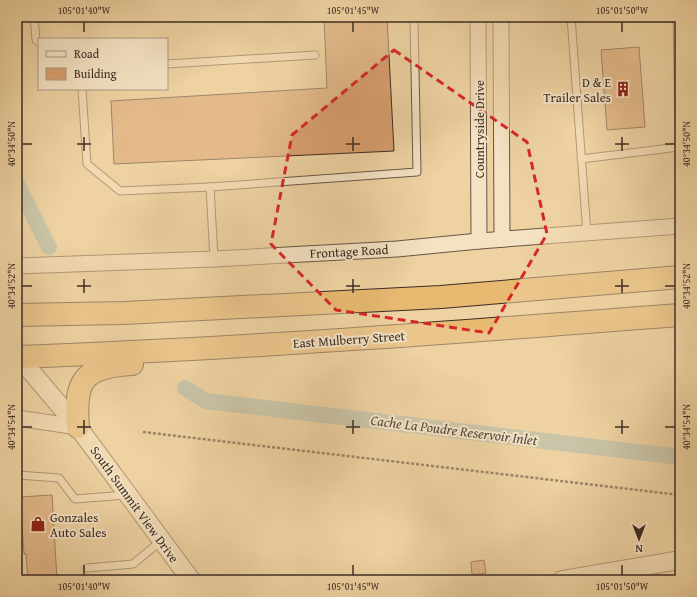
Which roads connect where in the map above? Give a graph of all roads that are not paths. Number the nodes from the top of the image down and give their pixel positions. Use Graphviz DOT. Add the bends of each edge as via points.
graph roads {
  1 [pos="34,17"];
  2 [pos="412,17"];
  3 [pos="478,17"];
  4 [pos="501,17"];
  5 [pos="571,17"];
  6 [pos="677,17"];
  7 [pos="38,41"];
  8 [pos="315,55"];
  9 [pos="168,64"];
  10 [pos="82,90"];
  11 [pos="679,147"];
  12 [pos="581,159"];
  13 [pos="680,176"];
  14 [pos="210,187"];
  15 [pos="680,226"];
  16 [pos="587,234"];
  17 [pos="502,239"];
  18 [pos="479,241"];
  19 [pos="214,259"];
  20 [pos="17,266"];
  21 [pos="677,277"];
  22 [pos="17,315"];
  23 [pos="680,315"];
  24 [pos="613,320"];
  25 [pos="680,326"];
  26 [pos="226,347"];
  27 [pos="17,358"];
  28 [pos="17,418"];
  29 [pos="78,427"];
  30 [pos="17,475"];
  31 [pos="128,494"];
  32 [pos="162,540"];
  33 [pos="680,560"];
  34 [pos="87,568"];
  35 [pos="191,580"];
  36 [pos="562,580"];
  1 -- 7 [label="lane"];
  2 -- 14 [label="lane" via="417,172"];
  3 -- 18 [label="street, Countryside Drive"];
  4 -- 17 [label="street, Countryside Drive"];
  5 -- 12 [label="lane"];
  6 -- 11 [label="lane"];
  8 -- 9 [label="lane"];
  10 -- 14 [label="lane" via="87,164 120,191"];
  11 -- 12 [label="lane"];
  11 -- 13 [label="lane"];
  12 -- 16 [label="lane"];
  14 -- 19 [label="lane"];
  15 -- 16 [label="street, Frontage Road"];
  16 -- 17 [label="street, Frontage Road"];
  17 -- 18 [label="street, Frontage Road"];
  18 -- 19 [label="street, Frontage Road"];
  19 -- 20 [label="street, Frontage Road"];
  21 -- 22 [label="highway" via="441,297 124,313"];
  23 -- 24 [label="highway, East Mulberry Street"];
  24 -- 25 [label="highway" via="668,327"];
  24 -- 26 [label="highway, East Mulberry Street"];
  26 -- 27 [label="highway, East Mulberry Street"];
  26 -- 29 [label="highway" via="174,361 116,365 96,371 87,376 81,384 77,408"];
  27 -- 29 [label="street, South Summit View Drive"];
  28 -- 29 [label="street"];
  29 -- 31 [label="street, South Summit View Drive"];
  30 -- 31 [label="lane" via="59,478 75,499"];
  31 -- 32 [label="street, South Summit View Drive"];
  32 -- 34 [label="lane" via="133,564"];
  32 -- 35 [label="street, South Summit View Drive"];
  33 -- 36 [label="street"];
}
